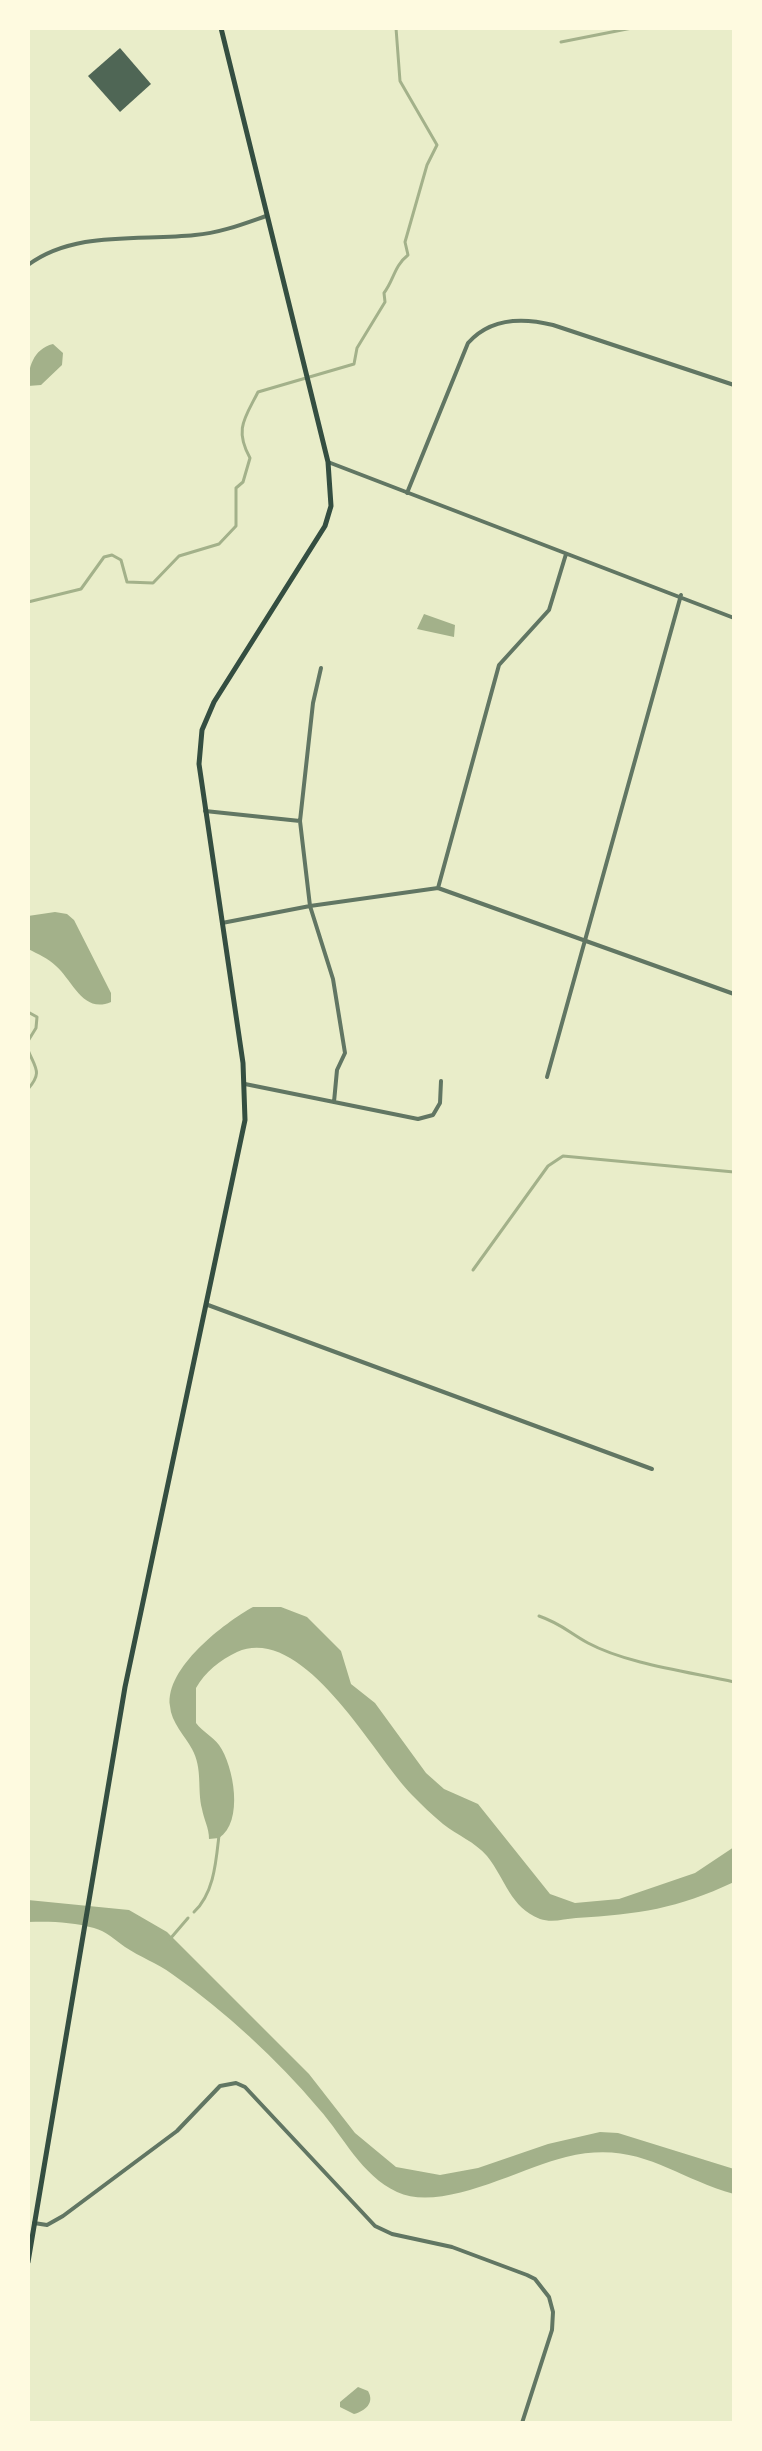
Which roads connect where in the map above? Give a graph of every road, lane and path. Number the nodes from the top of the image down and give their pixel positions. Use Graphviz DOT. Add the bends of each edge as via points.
graph roads {
  1 [pos="221,28"];
  2 [pos="266,216"];
  3 [pos="28,265"];
  4 [pos="734,385"];
  5 [pos="328,462"];
  6 [pos="407,493"];
  7 [pos="566,554"];
  8 [pos="681,595"];
  9 [pos="734,618"];
  10 [pos="321,668"];
  11 [pos="205,811"];
  12 [pos="300,821"];
  13 [pos="438,888"];
  14 [pos="310,906"];
  15 [pos="222,923"];
  16 [pos="584,940"];
  17 [pos="734,994"];
  18 [pos="547,1077"];
  19 [pos="441,1081"];
  20 [pos="245,1084"];
  21 [pos="334,1102"];
  22 [pos="208,1305"];
  23 [pos="652,1469"];
  24 [pos="34,2223"];
  25 [pos="28,2262"];
  26 [pos="522,2423"];
  1 -- 2 [label="main road"];
  2 -- 3 [label="street" via="196,235 76,243"];
  2 -- 5 [label="main road"];
  4 -- 6 [label="street" via="553,325 499,322 468,343"];
  5 -- 6 [label="street"];
  5 -- 11 [label="main road" via="331,506 325,526 214,702 202,730 199,764"];
  6 -- 7 [label="street"];
  7 -- 8 [label="street"];
  7 -- 13 [label="street" via="549,610 499,665"];
  8 -- 9 [label="street"];
  8 -- 16 [label="street"];
  10 -- 12 [label="street"];
  11 -- 12 [label="street"];
  11 -- 15 [label="main road"];
  12 -- 14 [label="street"];
  13 -- 14 [label="street"];
  13 -- 16 [label="street"];
  14 -- 15 [label="street"];
  14 -- 21 [label="street" via="333,979 345,1053 337,1070"];
  15 -- 20 [label="main road"];
  16 -- 17 [label="street"];
  16 -- 18 [label="street"];
  19 -- 21 [label="street" via="440,1103 426,1119"];
  20 -- 21 [label="street"];
  20 -- 22 [label="main road" via="241,1145"];
  22 -- 23 [label="street"];
  22 -- 24 [label="main road" via="125,1687"];
  24 -- 25 [label="main road"];
  24 -- 26 [label="street" via="47,2225 63,2216 177,2131 220,2086 236,2083 375,2226 452,2247 535,2279 549,2297 553,2319"];
}
